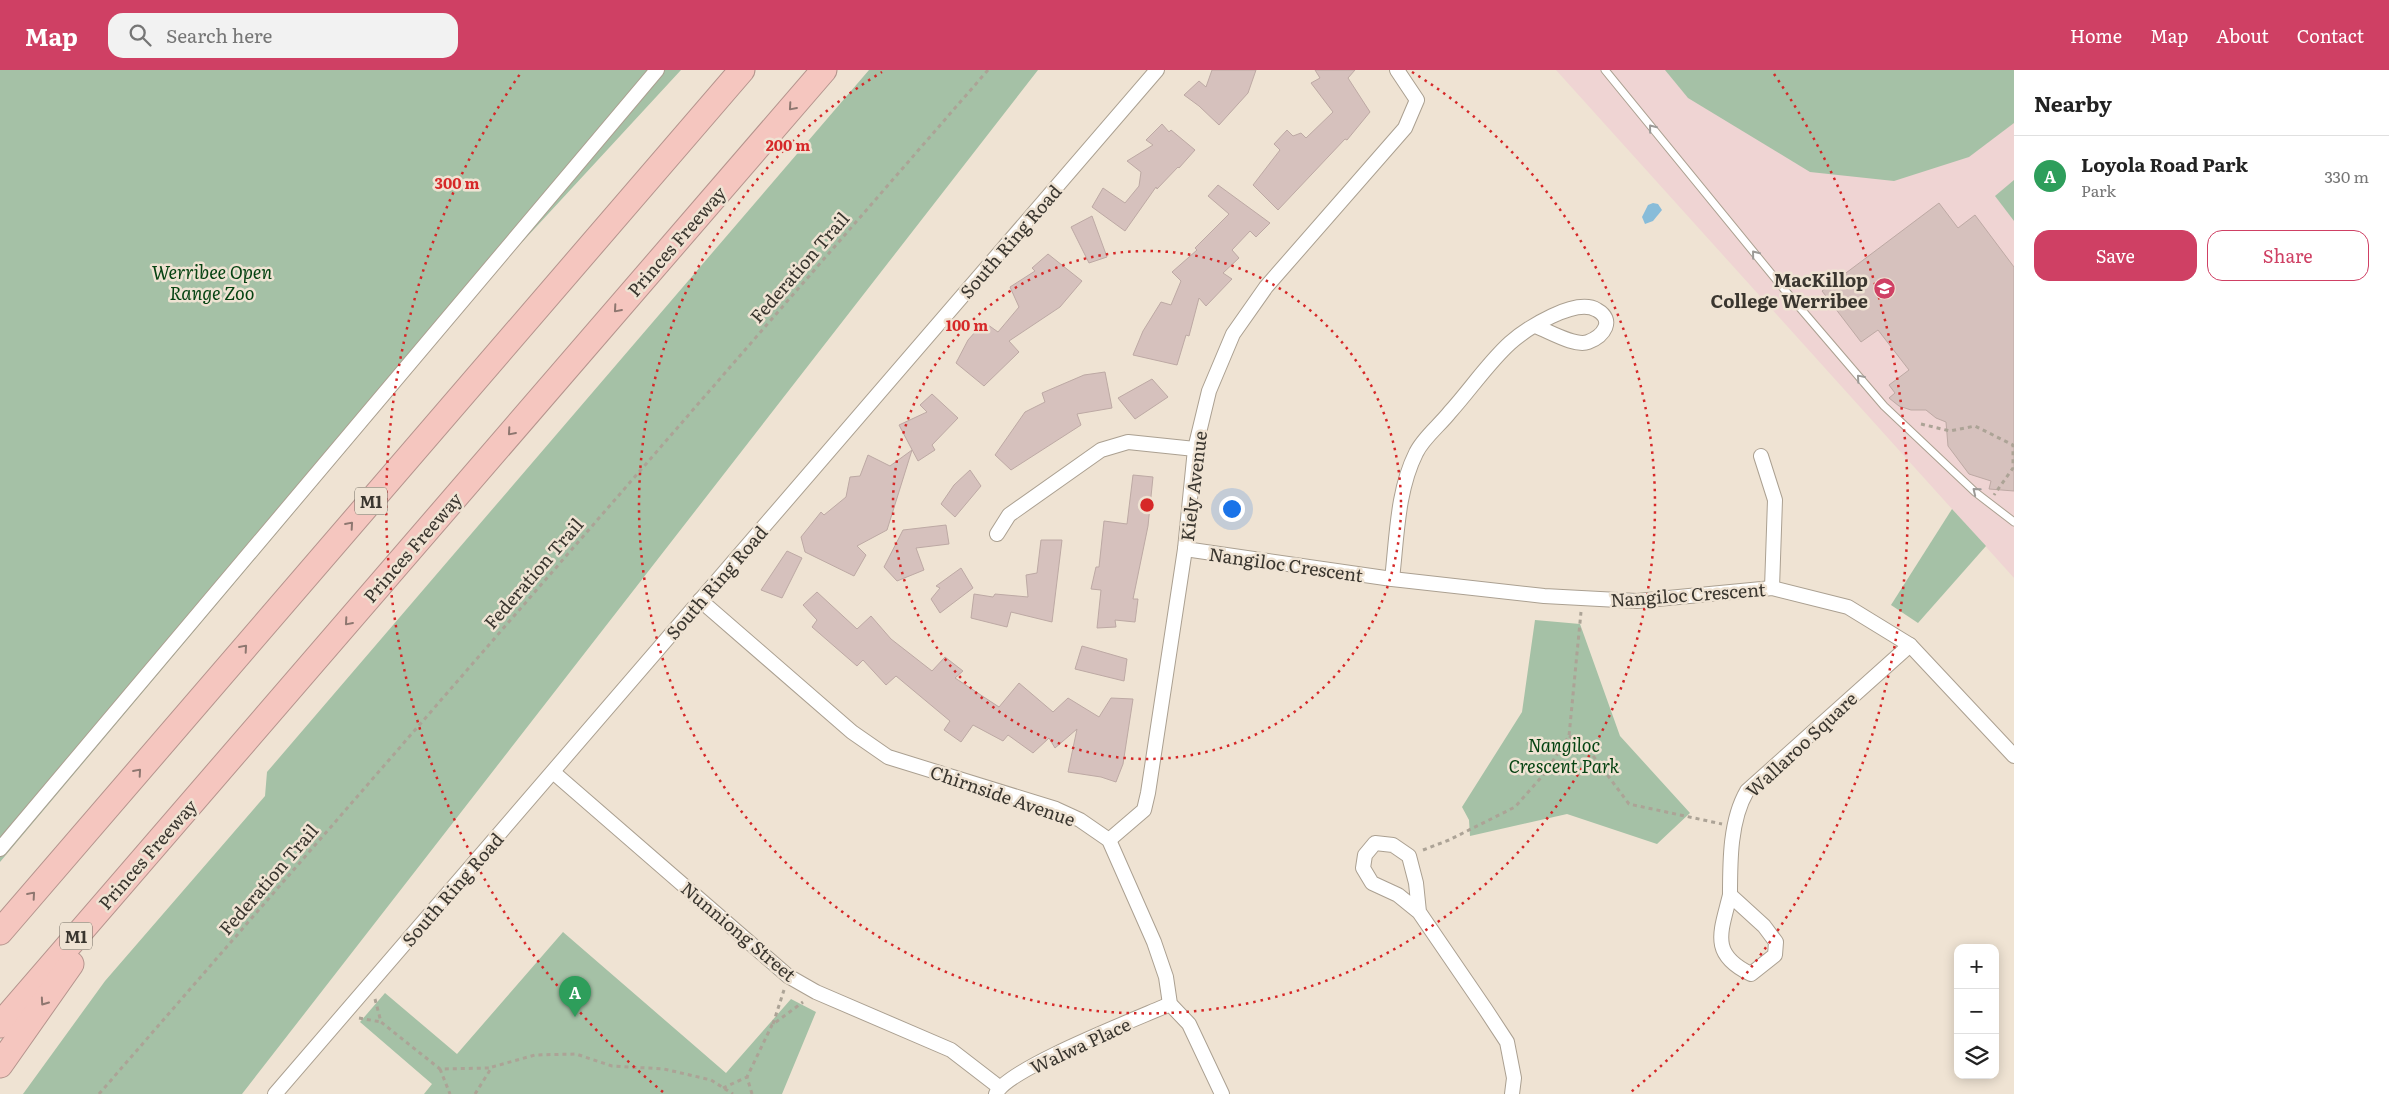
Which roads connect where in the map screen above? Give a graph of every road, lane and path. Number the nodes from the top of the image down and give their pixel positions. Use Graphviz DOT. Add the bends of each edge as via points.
graph roads {
  1 [pos="657,70"];
  2 [pos="742,70"];
  3 [pos="824,70"];
  4 [pos="988,70"];
  5 [pos="1157,70"];
  6 [pos="1397,70"];
  7 [pos="1605,70"];
  8 [pos="1535,326"];
  9 [pos="1899,420"];
  10 [pos="1195,449"];
  11 [pos="1762,456"];
  12 [pos="1990,502"];
  13 [pos="2014,522"];
  14 [pos="997,534"];
  15 [pos="1185,549"];
  16 [pos="1392,579"];
  17 [pos="1772,588"];
  18 [pos="1582,599"];
  19 [pos="700,600"];
  20 [pos="1910,645"];
  21 [pos="1569,736"];
  22 [pos="2014,756"];
  23 [pos="553,772"];
  24 [pos="1735,827"];
  25 [pos="1109,840"];
  26 [pos="152,848"];
  27 [pos="0,849"];
  28 [pos="1410,856"];
  29 [pos="1730,895"];
  30 [pos="1419,912"];
  31 [pos="0,932"];
  32 [pos="788,976"];
  33 [pos="371,982"];
  34 [pos="816,992"];
  35 [pos="1170,1004"];
  36 [pos="0,1025"];
  37 [pos="772,1025"];
  38 [pos="0,1065"];
  39 [pos="492,1068"];
  40 [pos="440,1069"];
  41 [pos="747,1077"];
  42 [pos="724,1088"];
  43 [pos="997,1091"];
  44 [pos="99,1094"];
  45 [pos="275,1094"];
  46 [pos="450,1094"];
  47 [pos="474,1094"];
  48 [pos="733,1094"];
  49 [pos="752,1094"];
  50 [pos="1222,1094"];
  51 [pos="1512,1094"];
  1 -- 27 [label="street"];
  31 -- 2 [label="highway, M1, one-way"];
  3 -- 26 [label="highway, Princes Freeway / M1, one-way"];
  4 -- 44 [label="path, Federation Trail"];
  5 -- 19 [label="street, South Ring Road"];
  6 -- 10 [label="street, Kiely Avenue" via="1417,100 1405,128 1266,287 1234,334 1209,391"];
  9 -- 7 [label="lane, one-way" via="1783,288"];
  8 -- 16 [label="street" via="1510,343 1417,451 1404,487"];
  12 -- 9 [label="lane, one-way" via="1975,492"];
  9 -- 12 [label="path" via="1950,431 1975,426 2013,445 2013,468"];
  10 -- 14 [label="street" via="1128,442 1101,450 1009,515"];
  10 -- 15 [label="street, Kiely Avenue"];
  11 -- 17 [label="street" via="1775,500"];
  12 -- 13 [label="lane"];
  15 -- 16 [label="street, Nangiloc Crescent"];
  15 -- 25 [label="street, Kiely Avenue" via="1144,810"];
  16 -- 18 [label="street, Nangiloc Crescent"];
  17 -- 18 [label="street, Nangiloc Crescent" via="1637,601"];
  17 -- 20 [label="street, Nangiloc Crescent" via="1848,607"];
  18 -- 21 [label="path"];
  19 -- 23 [label="street, South Ring Road"];
  19 -- 25 [label="street, Chirnside Avenue" via="852,732 888,757 1056,809 1080,820"];
  20 -- 22 [label="street, Nangiloc Crescent"];
  20 -- 24 [label="street, Wallaroo Square" via="1747,791 1738,806"];
  21 -- 24 [label="path" via="1585,745 1629,804"];
  21 -- 28 [label="path" via="1545,773 1515,807"];
  23 -- 32 [label="street, Nunniong Street"];
  23 -- 33 [label="street, South Ring Road"];
  24 -- 29 [label="street, Wallaroo Square"];
  25 -- 35 [label="street" via="1154,942 1166,977"];
  26 -- 36 [label="highway, Princes Freeway / M1"];
  26 -- 38 [label="highway, one-way"];
  28 -- 30 [label="street"];
  28 -- 30 [label="street" via="1393,845 1376,842 1365,855 1363,868 1372,883 1398,895"];
  29 -- 29 [label="street, Wallaroo Square" via="1764,926 1776,942 1775,955 1750,974 1734,966 1724,954 1721,934"];
  30 -- 51 [label="street" via="1507,1042 1514,1078"];
  32 -- 34 [label="street, Nunniong Street"];
  32 -- 37 [label="path"];
  33 -- 40 [label="path" via="381,1022"];
  33 -- 45 [label="street, South Ring Road"];
  34 -- 37 [label="path"];
  34 -- 43 [label="street, Nunniong Street" via="951,1050"];
  35 -- 43 [label="street, Walwa Place" via="1032,1065"];
  35 -- 50 [label="street" via="1190,1024"];
  37 -- 41 [label="path"];
  39 -- 40 [label="path"];
  39 -- 42 [label="path" via="535,1055 576,1054 612,1066 664,1069 711,1080"];
  39 -- 47 [label="path"];
  40 -- 46 [label="path"];
  41 -- 42 [label="path"];
  41 -- 49 [label="path"];
  42 -- 48 [label="path"];
}
